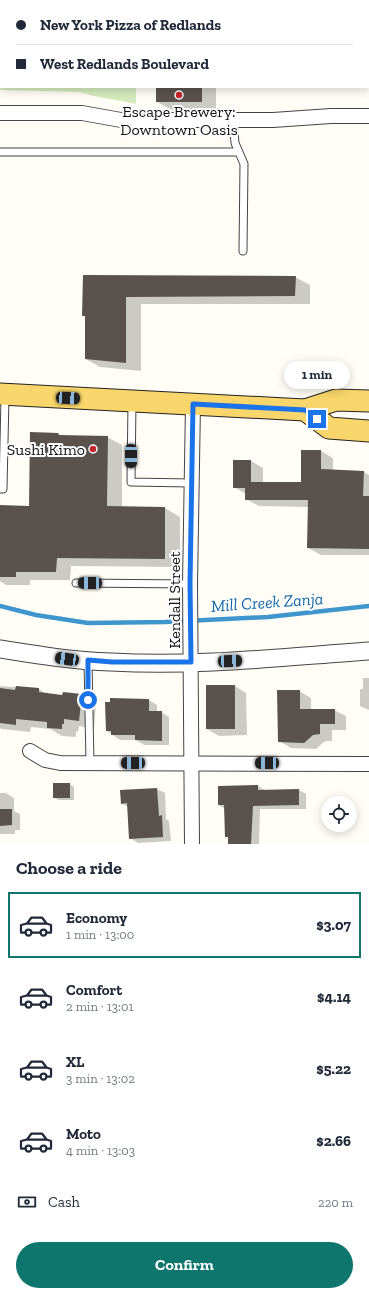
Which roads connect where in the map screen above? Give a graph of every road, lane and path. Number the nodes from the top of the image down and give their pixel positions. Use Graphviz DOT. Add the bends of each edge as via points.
graph roads {
  1 [pos="0,113"];
  2 [pos="369,116"];
  3 [pos="233,120"];
  4 [pos="0,152"];
  5 [pos="238,152"];
  6 [pos="243,251"];
  7 [pos="2,395"];
  8 [pos="132,401"];
  9 [pos="369,401"];
  10 [pos="193,404"];
  11 [pos="305,410"];
  12 [pos="369,431"];
  13 [pos="192,483"];
  14 [pos="0,489"];
  15 [pos="76,583"];
  16 [pos="190,584"];
  17 [pos="0,649"];
  18 [pos="369,651"];
  19 [pos="88,660"];
  20 [pos="191,662"];
  21 [pos="30,751"];
  22 [pos="90,763"];
  23 [pos="191,763"];
  24 [pos="369,764"];
  25 [pos="192,844"];
  1 -- 3 [label="street" via="82,113 121,120"];
  2 -- 3 [label="street"];
  3 -- 5 [label="lane"];
  4 -- 5 [label="lane"];
  5 -- 6 [label="lane" via="244,164"];
  7 -- 8 [label="main road"];
  7 -- 14 [label="lane" via="3,489"];
  8 -- 10 [label="main road"];
  8 -- 13 [label="lane" via="131,482"];
  9 -- 11 [label="main road" via="336,400"];
  10 -- 11 [label="main road"];
  10 -- 13 [label="street, Kendall Street"];
  11 -- 12 [label="main road" via="330,428"];
  13 -- 16 [label="street, Kendall Street"];
  15 -- 16 [label="lane"];
  16 -- 20 [label="street, Kendall Street"];
  17 -- 19 [label="street"];
  18 -- 20 [label="street" via="242,661"];
  19 -- 20 [label="street"];
  19 -- 22 [label="lane"];
  20 -- 23 [label="street, Kendall Street"];
  21 -- 22 [label="street" via="45,760 60,763"];
  22 -- 23 [label="street"];
  23 -- 24 [label="street"];
  23 -- 25 [label="street, Kendall Street"];
}
